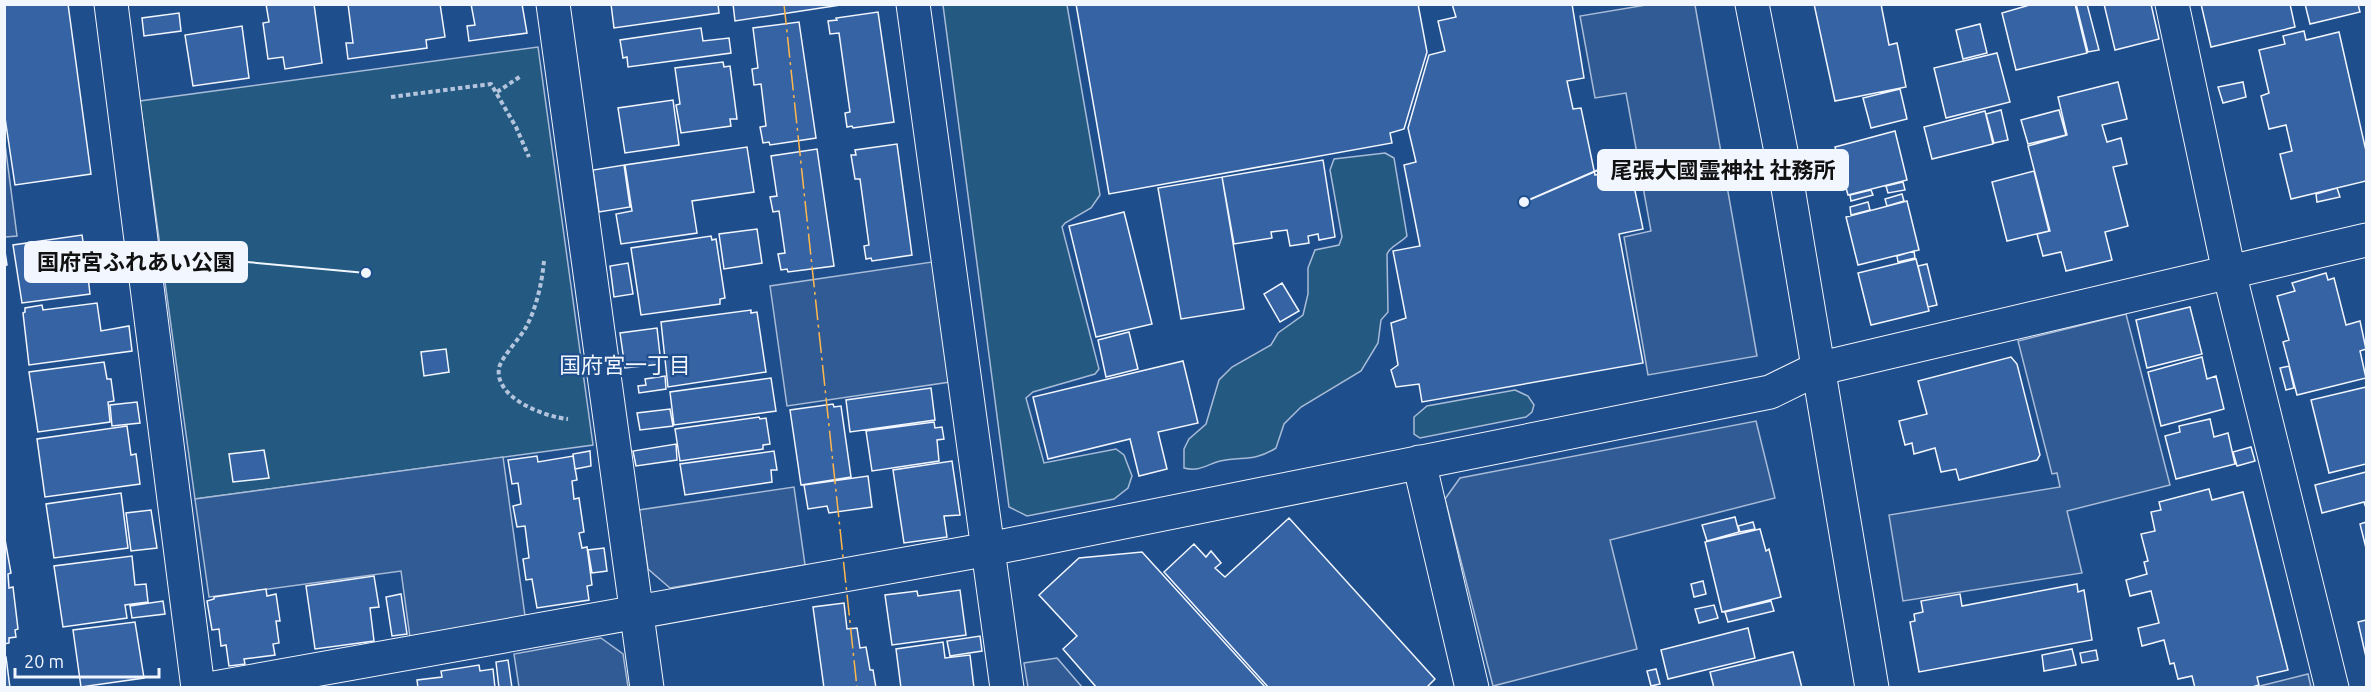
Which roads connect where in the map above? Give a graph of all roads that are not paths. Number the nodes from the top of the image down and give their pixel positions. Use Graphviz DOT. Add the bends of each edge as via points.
graph roads {
  1 [pos="111,4"];
  2 [pos="553,4"];
  3 [pos="914,4"];
  4 [pos="1752,4"];
  5 [pos="2172,4"];
  6 [pos="2367,240"];
  7 [pos="2229,272"];
  8 [pos="1817,369"];
  9 [pos="1419,462"];
  10 [pos="989,549"];
  11 [pos="636,612"];
  12 [pos="198,687"];
  13 [pos="214,687"];
  14 [pos="647,687"];
  15 [pos="1007,687"];
  16 [pos="1472,687"];
  17 [pos="1872,687"];
  18 [pos="2332,687"];
  1 -- 12 [label="street"];
  2 -- 11 [label="street"];
  3 -- 10 [label="street"];
  4 -- 8 [label="street" via="1787,182"];
  5 -- 7 [label="street"];
  6 -- 7 [label="street"];
  7 -- 8 [label="street"];
  7 -- 18 [label="street"];
  8 -- 9 [label="street" via="1770,392"];
  8 -- 17 [label="street"];
  9 -- 10 [label="street"];
  9 -- 16 [label="street"];
  10 -- 11 [label="street"];
  10 -- 15 [label="street"];
  11 -- 13 [label="street"];
  11 -- 14 [label="street"];
}
